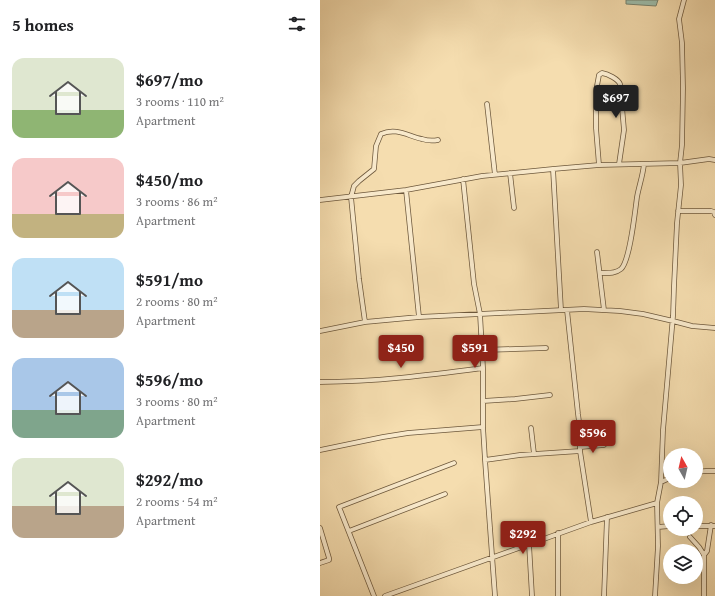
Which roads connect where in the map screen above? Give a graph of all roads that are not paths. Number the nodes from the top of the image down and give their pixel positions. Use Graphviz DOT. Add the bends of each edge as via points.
graph roads {
  1 [pos="684,0"];
  2 [pos="487,104"];
  3 [pos="438,140"];
  4 [pos="715,160"];
  5 [pos="680,163"];
  6 [pos="619,164"];
  7 [pos="644,164"];
  8 [pos="600,165"];
  9 [pos="553,168"];
  10 [pos="510,173"];
  11 [pos="495,175"];
  12 [pos="463,179"];
  13 [pos="406,190"];
  14 [pos="351,197"];
  15 [pos="320,200"];
  16 [pos="514,208"];
  17 [pos="678,212"];
  18 [pos="715,215"];
  19 [pos="597,252"];
  20 [pos="600,273"];
  21 [pos="561,310"];
  22 [pos="567,310"];
  23 [pos="604,310"];
  24 [pos="480,314"];
  25 [pos="419,317"];
  26 [pos="673,321"];
  27 [pos="365,322"];
  28 [pos="715,328"];
  29 [pos="320,331"];
  30 [pos="546,348"];
  31 [pos="482,350"];
  32 [pos="483,368"];
  33 [pos="320,382"];
  34 [pos="550,395"];
  35 [pos="483,401"];
  36 [pos="483,427"];
  37 [pos="531,428"];
  38 [pos="604,445"];
  39 [pos="580,449"];
  40 [pos="320,450"];
  41 [pos="534,454"];
  42 [pos="485,460"];
  43 [pos="454,463"];
  44 [pos="715,471"];
  45 [pos="703,472"];
  46 [pos="661,482"];
  47 [pos="445,494"];
  48 [pos="657,503"];
  49 [pos="607,517"];
  50 [pos="591,522"];
  51 [pos="713,525"];
  52 [pos="703,526"];
  53 [pos="658,527"];
  54 [pos="663,527"];
  55 [pos="320,528"];
  56 [pos="349,531"];
  57 [pos="558,534"];
  58 [pos="690,537"];
  59 [pos="529,544"];
  60 [pos="704,555"];
  61 [pos="492,558"];
  62 [pos="320,563"];
  63 [pos="374,596"];
  64 [pos="385,596"];
  65 [pos="495,596"];
  66 [pos="532,596"];
  67 [pos="558,596"];
  68 [pos="604,596"];
  69 [pos="655,596"];
  70 [pos="704,596"];
  1 -- 5 [label="street" via="679,19 683,88"];
  2 -- 11 [label="street"];
  3 -- 14 [label="street" via="422,139 395,131 382,134 376,146 374,169 354,186"];
  4 -- 5 [label="street"];
  5 -- 7 [label="street"];
  5 -- 17 [label="street"];
  6 -- 7 [label="street"];
  6 -- 8 [label="street"];
  6 -- 8 [label="street" via="624,130 620,84 619,81 602,74 599,75 596,91"];
  7 -- 20 [label="street" via="624,266 617,271"];
  8 -- 9 [label="street"];
  9 -- 10 [label="street"];
  9 -- 21 [label="street"];
  10 -- 11 [label="street"];
  10 -- 16 [label="street"];
  11 -- 12 [label="street"];
  12 -- 13 [label="street"];
  12 -- 24 [label="street" via="474,284"];
  13 -- 14 [label="street"];
  13 -- 25 [label="street"];
  14 -- 15 [label="street"];
  14 -- 27 [label="street"];
  17 -- 18 [label="street" via="711,210"];
  17 -- 26 [label="street"];
  19 -- 20 [label="street"];
  20 -- 23 [label="street"];
  21 -- 22 [label="street"];
  21 -- 24 [label="street"];
  22 -- 23 [label="street"];
  22 -- 39 [label="street"];
  23 -- 26 [label="street" via="643,314"];
  24 -- 25 [label="street"];
  24 -- 31 [label="street"];
  25 -- 27 [label="street"];
  26 -- 28 [label="street"];
  26 -- 46 [label="street"];
  27 -- 29 [label="street"];
  30 -- 31 [label="street"];
  31 -- 32 [label="street"];
  32 -- 33 [label="street" via="418,376"];
  32 -- 35 [label="street"];
  34 -- 35 [label="street"];
  35 -- 36 [label="street"];
  36 -- 40 [label="street" via="408,433"];
  36 -- 42 [label="street"];
  37 -- 41 [label="street"];
  38 -- 39 [label="street"];
  39 -- 41 [label="street"];
  39 -- 50 [label="street"];
  41 -- 42 [label="street"];
  42 -- 61 [label="street"];
  43 -- 56 [label="street" via="339,507"];
  44 -- 45 [label="street"];
  46 -- 48 [label="street"];
  47 -- 56 [label="street"];
  48 -- 49 [label="street"];
  48 -- 53 [label="street"];
  49 -- 50 [label="street"];
  49 -- 68 [label="street"];
  50 -- 57 [label="street"];
  51 -- 52 [label="street"];
  51 -- 60 [label="street"];
  53 -- 54 [label="street"];
  53 -- 69 [label="street"];
  55 -- 62 [label="street" via="329,558"];
  56 -- 63 [label="street"];
  57 -- 59 [label="street"];
  57 -- 67 [label="street"];
  58 -- 60 [label="street"];
  59 -- 61 [label="street"];
  59 -- 66 [label="street"];
  60 -- 70 [label="street"];
  61 -- 64 [label="street"];
  61 -- 65 [label="street"];
}
